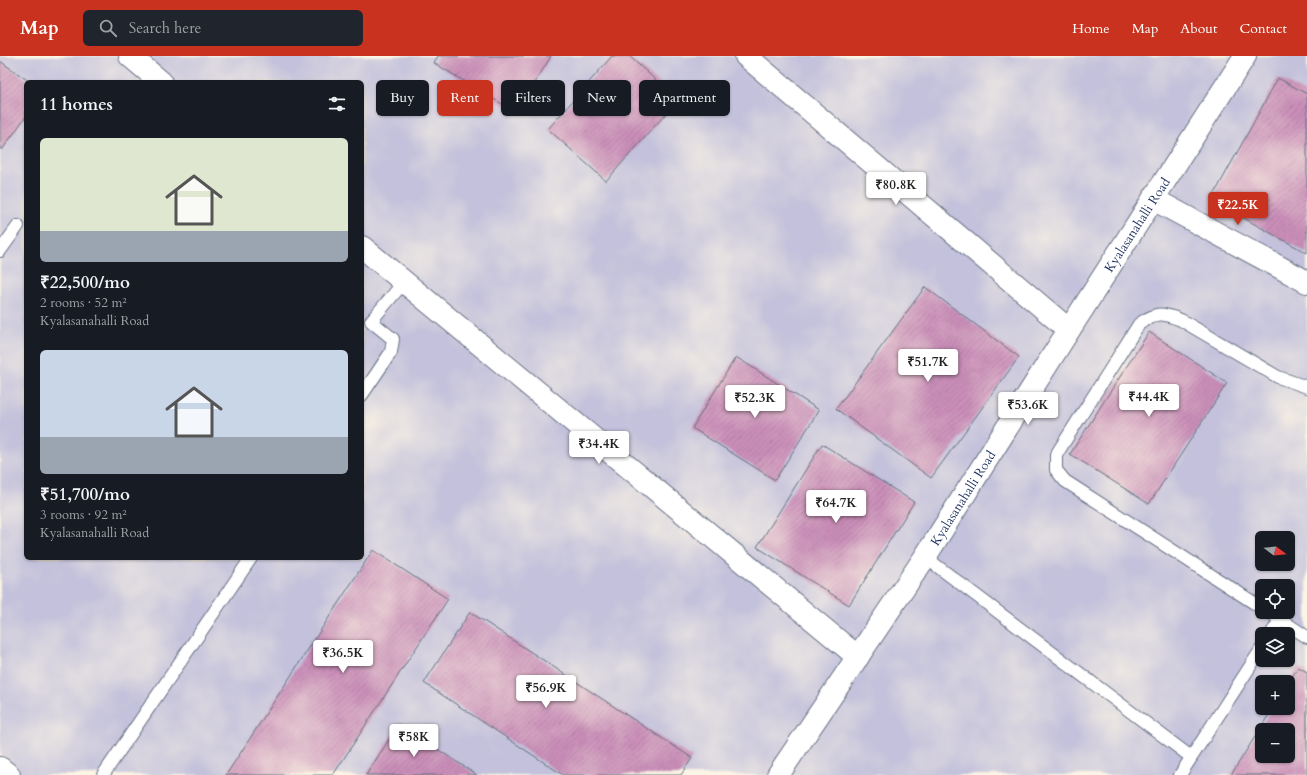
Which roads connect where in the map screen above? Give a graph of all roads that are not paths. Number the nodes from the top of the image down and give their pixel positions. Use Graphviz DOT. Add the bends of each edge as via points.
graph roads {
  1 [pos="130,56"];
  2 [pos="746,56"];
  3 [pos="1245,56"];
  4 [pos="159,80"];
  5 [pos="1153,200"];
  6 [pos="18,226"];
  7 [pos="364,249"];
  8 [pos="0,251"];
  9 [pos="404,282"];
  10 [pos="1307,282"];
  11 [pos="1069,330"];
  12 [pos="1307,387"];
  13 [pos="364,392"];
  14 [pos="925,557"];
  15 [pos="250,560"];
  16 [pos="1255,603"];
  17 [pos="1280,620"];
  18 [pos="1276,627"];
  19 [pos="1307,637"];
  20 [pos="858,657"];
  21 [pos="1255,659"];
  22 [pos="1191,757"];
  23 [pos="0,768"];
  24 [pos="9,775"];
  25 [pos="104,775"];
  26 [pos="778,775"];
  27 [pos="1180,775"];
  1 -- 4 [label="street"];
  2 -- 11 [label="street"];
  3 -- 5 [label="street, Kyalasanahalli Road"];
  5 -- 10 [label="street"];
  5 -- 11 [label="street, Kyalasanahalli Road"];
  6 -- 8 [label="lane"];
  7 -- 9 [label="street"];
  9 -- 13 [label="lane" via="371,321 393,339 391,352"];
  9 -- 20 [label="street"];
  11 -- 14 [label="street, Kyalasanahalli Road"];
  12 -- 16 [label="lane" via="1278,377 1181,320 1166,314 1152,315 1139,324 1056,454 1056,470 1065,481"];
  14 -- 20 [label="street, Kyalasanahalli Road"];
  14 -- 22 [label="lane"];
  15 -- 25 [label="lane"];
  17 -- 18 [label="lane"];
  17 -- 19 [label="lane"];
  20 -- 26 [label="street, Kyalasanahalli Road"];
  21 -- 22 [label="lane"];
  22 -- 27 [label="lane"];
  23 -- 24 [label="street"];
}
